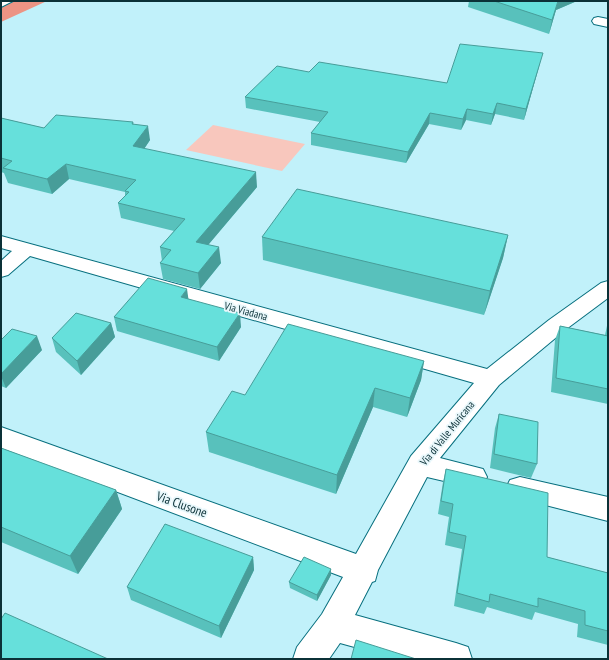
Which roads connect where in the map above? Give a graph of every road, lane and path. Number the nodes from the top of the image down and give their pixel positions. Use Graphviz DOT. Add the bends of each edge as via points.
graph roads {
  1 [pos="8,1"];
  2 [pos="1,4"];
  3 [pos="1,242"];
  4 [pos="25,250"];
  5 [pos="1,271"];
  6 [pos="608,288"];
  7 [pos="491,379"];
  8 [pos="1,437"];
  9 [pos="420,464"];
  10 [pos="608,508"];
  11 [pos="364,571"];
  12 [pos="333,625"];
  13 [pos="309,659"];
  14 [pos="456,659"];
  1 -- 2 [label="street"];
  3 -- 4 [label="street, Via Viadana"];
  4 -- 5 [label="street"];
  4 -- 7 [label="street, Via Viadana"];
  6 -- 7 [label="street, Via di Valle Muricana"];
  7 -- 9 [label="street, Via di Valle Muricana"];
  8 -- 11 [label="street, Via Clusone"];
  9 -- 10 [label="street"];
  9 -- 11 [label="street, Via di Valle Muricana"];
  11 -- 12 [label="street, Via di Valle Muricana"];
  12 -- 13 [label="street, Via di Valle Muricana"];
  12 -- 14 [label="street"];
}
